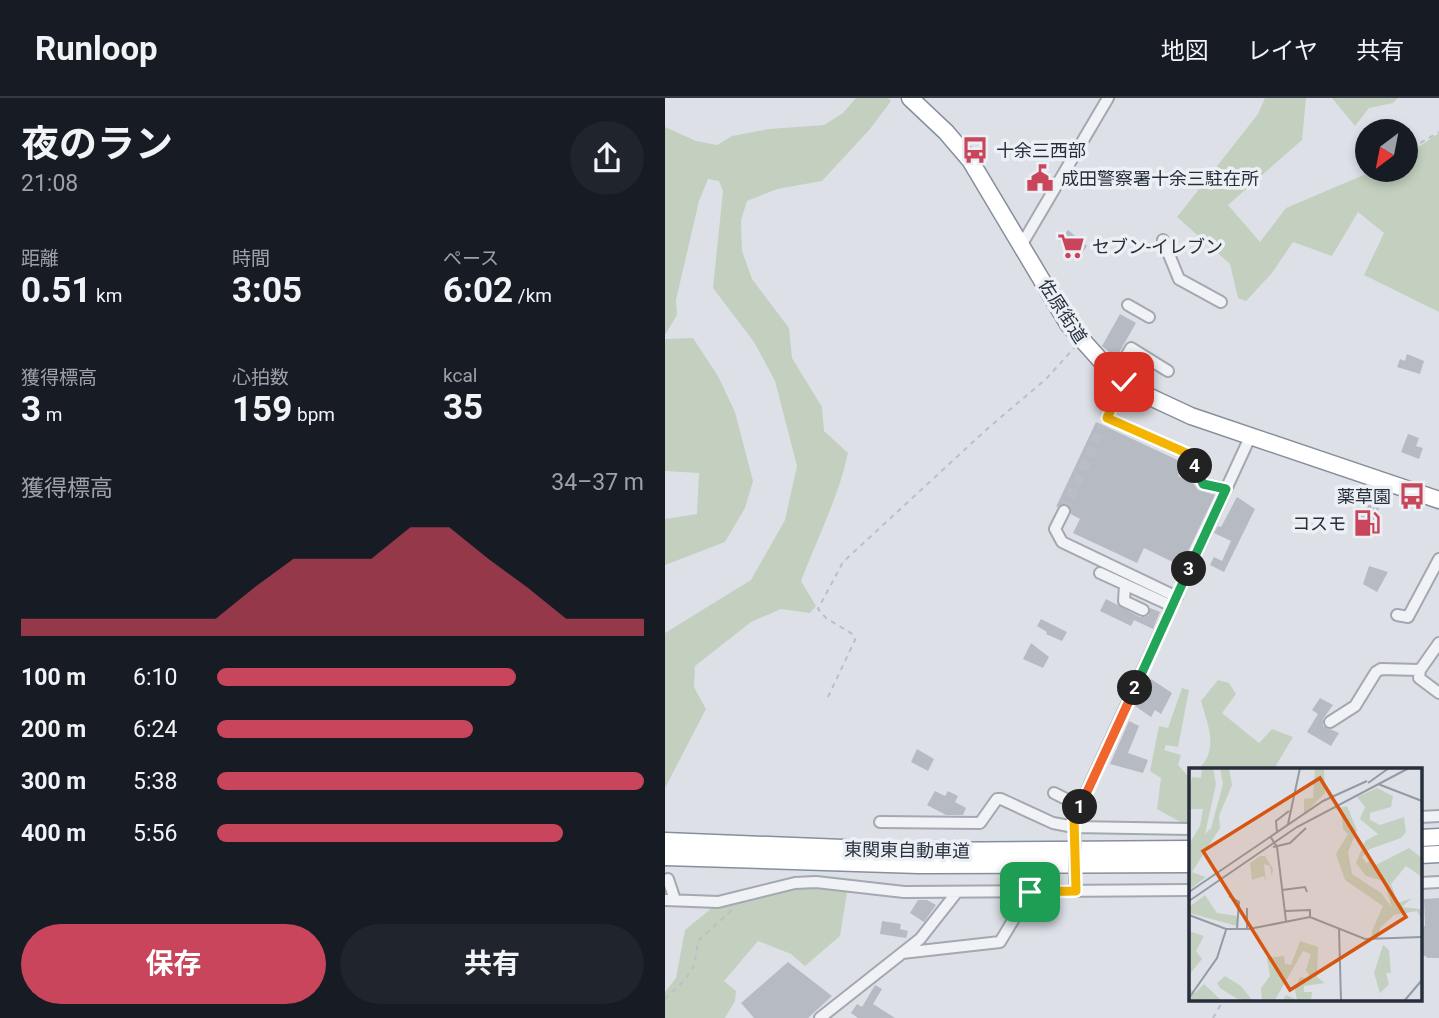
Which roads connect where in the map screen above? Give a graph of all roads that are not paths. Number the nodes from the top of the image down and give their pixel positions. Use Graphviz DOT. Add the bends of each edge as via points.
graph roads {
  1 [pos="910,98"];
  2 [pos="1108,98"];
  3 [pos="1163,240"];
  4 [pos="1022,244"];
  5 [pos="1221,302"];
  6 [pos="1128,305"];
  7 [pos="1149,317"];
  8 [pos="1168,371"];
  9 [pos="1120,378"];
  10 [pos="1251,436"];
  11 [pos="1226,489"];
  12 [pos="1439,500"];
  13 [pos="1064,511"];
  14 [pos="1439,559"];
  15 [pos="1100,573"];
  16 [pos="1125,584"];
  17 [pos="1174,601"];
  18 [pos="1143,610"];
  19 [pos="1397,615"];
  20 [pos="1439,643"];
  21 [pos="1420,670"];
  22 [pos="1439,693"];
  23 [pos="1330,722"];
  24 [pos="1054,793"];
  25 [pos="1080,806"];
  26 [pos="880,822"];
  27 [pos="1189,829"];
  28 [pos="1074,830"];
  29 [pos="665,841"];
  30 [pos="1189,849"];
  31 [pos="665,857"];
  32 [pos="1189,864"];
  33 [pos="668,879"];
  34 [pos="1075,888"];
  35 [pos="1189,890"];
  36 [pos="957,892"];
  37 [pos="1030,892"];
  38 [pos="670,900"];
  39 [pos="901,953"];
  40 [pos="820,1018"];
  1 -- 4 [label="highway, 佐原街道" via="970,160"];
  2 -- 4 [label="street"];
  3 -- 5 [label="street" via="1179,279"];
  4 -- 9 [label="highway, 佐原街道" via="1081,341"];
  6 -- 7 [label="street"];
  8 -- 9 [label="street" via="1131,348"];
  9 -- 10 [label="highway, 佐原街道" via="1168,407"];
  9 -- 11 [label="street" via="1105,422 1191,455 1203,484"];
  10 -- 11 [label="street"];
  10 -- 12 [label="highway, 佐原街道"];
  11 -- 17 [label="street"];
  13 -- 17 [label="street" via="1055,529 1062,542"];
  14 -- 19 [label="street" via="1408,617"];
  15 -- 16 [label="street"];
  16 -- 17 [label="street"];
  16 -- 18 [label="street" via="1124,601"];
  17 -- 25 [label="street"];
  20 -- 21 [label="street"];
  21 -- 22 [label="street" via="1422,682"];
  21 -- 23 [label="street" via="1381,669 1355,706"];
  24 -- 25 [label="street"];
  25 -- 28 [label="street"];
  26 -- 28 [label="street" via="980,823 1001,799"];
  27 -- 28 [label="street"];
  28 -- 34 [label="street, bridge"];
  29 -- 30 [label="highway, 東関東自動車道" via="918,850"];
  31 -- 32 [label="highway, 東関東自動車道" via="919,865"];
  33 -- 38 [label="street"];
  34 -- 35 [label="street"];
  34 -- 37 [label="street"];
  36 -- 37 [label="street"];
  36 -- 38 [label="street" via="904,892 816,882 718,902"];
  36 -- 39 [label="street" via="934,925"];
  37 -- 39 [label="street" via="1000,942"];
  39 -- 40 [label="street"];
}
